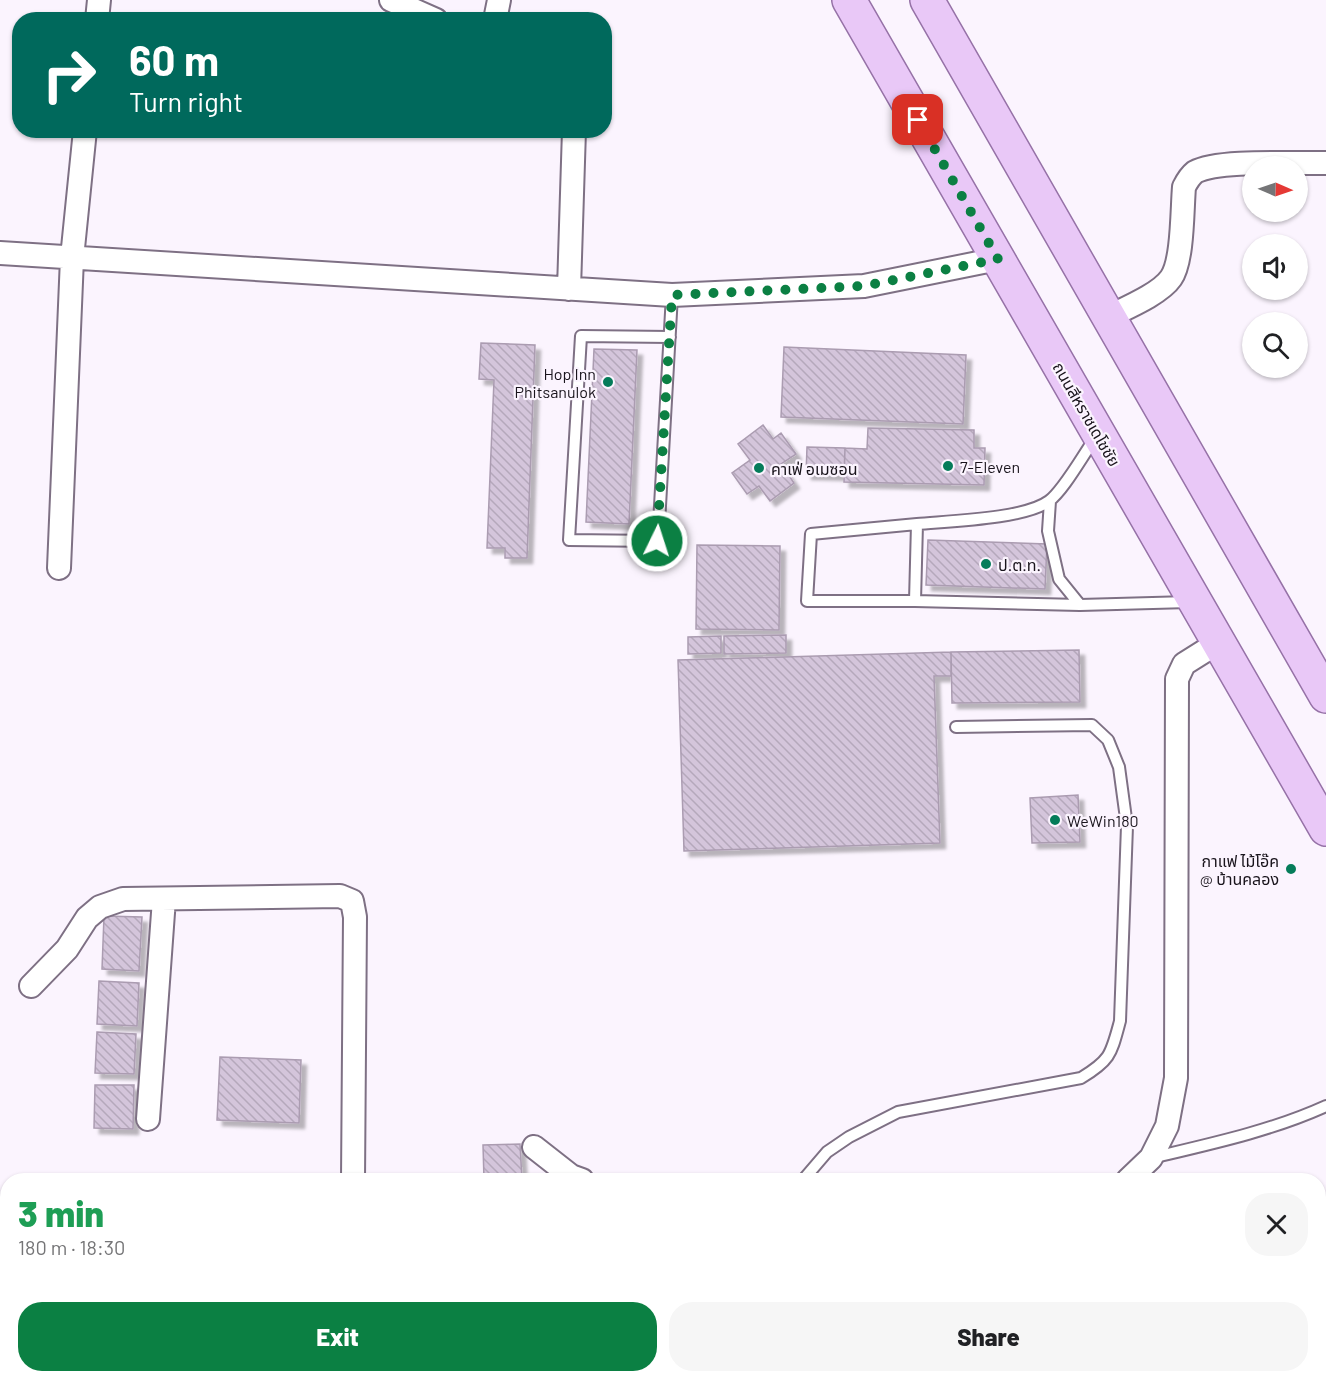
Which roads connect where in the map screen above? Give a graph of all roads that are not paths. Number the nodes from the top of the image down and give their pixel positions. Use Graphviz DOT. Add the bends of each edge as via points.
graph roads {
  1 [pos="391,0"];
  2 [pos="849,0"];
  3 [pos="927,0"];
  4 [pos="418,12"];
  5 [pos="85,138"];
  6 [pos="574,138"];
  7 [pos="1326,163"];
  8 [pos="0,253"];
  9 [pos="72,258"];
  10 [pos="998,259"];
  11 [pos="569,289"];
  12 [pos="672,295"];
  13 [pos="1108,317"];
  14 [pos="670,337"];
  15 [pos="1098,433"];
  16 [pos="1050,501"];
  17 [pos="917,524"];
  18 [pos="59,568"];
  19 [pos="915,602"];
  20 [pos="1196,602"];
  21 [pos="1080,605"];
  22 [pos="1219,642"];
  23 [pos="1326,696"];
  24 [pos="956,727"];
  25 [pos="1326,828"];
  26 [pos="164,899"];
  27 [pos="31,986"];
  28 [pos="1326,1106"];
  29 [pos="148,1119"];
  30 [pos="534,1147"];
  31 [pos="1151,1158"];
  32 [pos="353,1173"];
  33 [pos="567,1173"];
  34 [pos="809,1173"];
  35 [pos="1135,1173"];
  1 -- 4 [label="street"];
  2 -- 10 [label="main road, ถนนสีหราชเดโชชัย"];
  3 -- 13 [label="main road"];
  5 -- 9 [label="street"];
  6 -- 11 [label="street"];
  7 -- 13 [label="street" via="1228,164 1194,173 1184,187 1177,263 1171,278 1159,290"];
  8 -- 9 [label="street"];
  9 -- 11 [label="street"];
  9 -- 18 [label="street"];
  10 -- 12 [label="street" via="864,286"];
  10 -- 15 [label="main road, ถนนสีหราชเดโชชัย"];
  11 -- 12 [label="street"];
  12 -- 14 [label="lane"];
  13 -- 23 [label="main road"];
  14 -- 14 [label="lane" via="657,541 569,540 581,336"];
  15 -- 16 [label="lane"];
  15 -- 20 [label="main road, ถนนสีหราชเดโชชัย"];
  16 -- 17 [label="lane" via="1023,513"];
  16 -- 21 [label="lane" via="1048,531 1059,579"];
  17 -- 19 [label="lane"];
  17 -- 19 [label="lane" via="811,534 807,601"];
  19 -- 21 [label="lane"];
  20 -- 21 [label="lane"];
  20 -- 22 [label="main road, ถนนสีหราชเดโชชัย"];
  22 -- 25 [label="main road, ถนนสีหราชเดโชชัย"];
  22 -- 31 [label="street" via="1184,664 1177,679 1176,1078 1167,1126"];
  24 -- 34 [label="lane" via="1092,725 1107,740 1119,767 1127,826 1120,1021 1112,1052 1101,1066 1082,1078 898,1112 827,1152"];
  26 -- 27 [label="street" via="123,899 100,907"];
  26 -- 29 [label="street"];
  26 -- 32 [label="street" via="340,896 352,901 356,948"];
  28 -- 31 [label="lane" via="1296,1120"];
  30 -- 33 [label="street"];
  31 -- 35 [label="street"];
}
